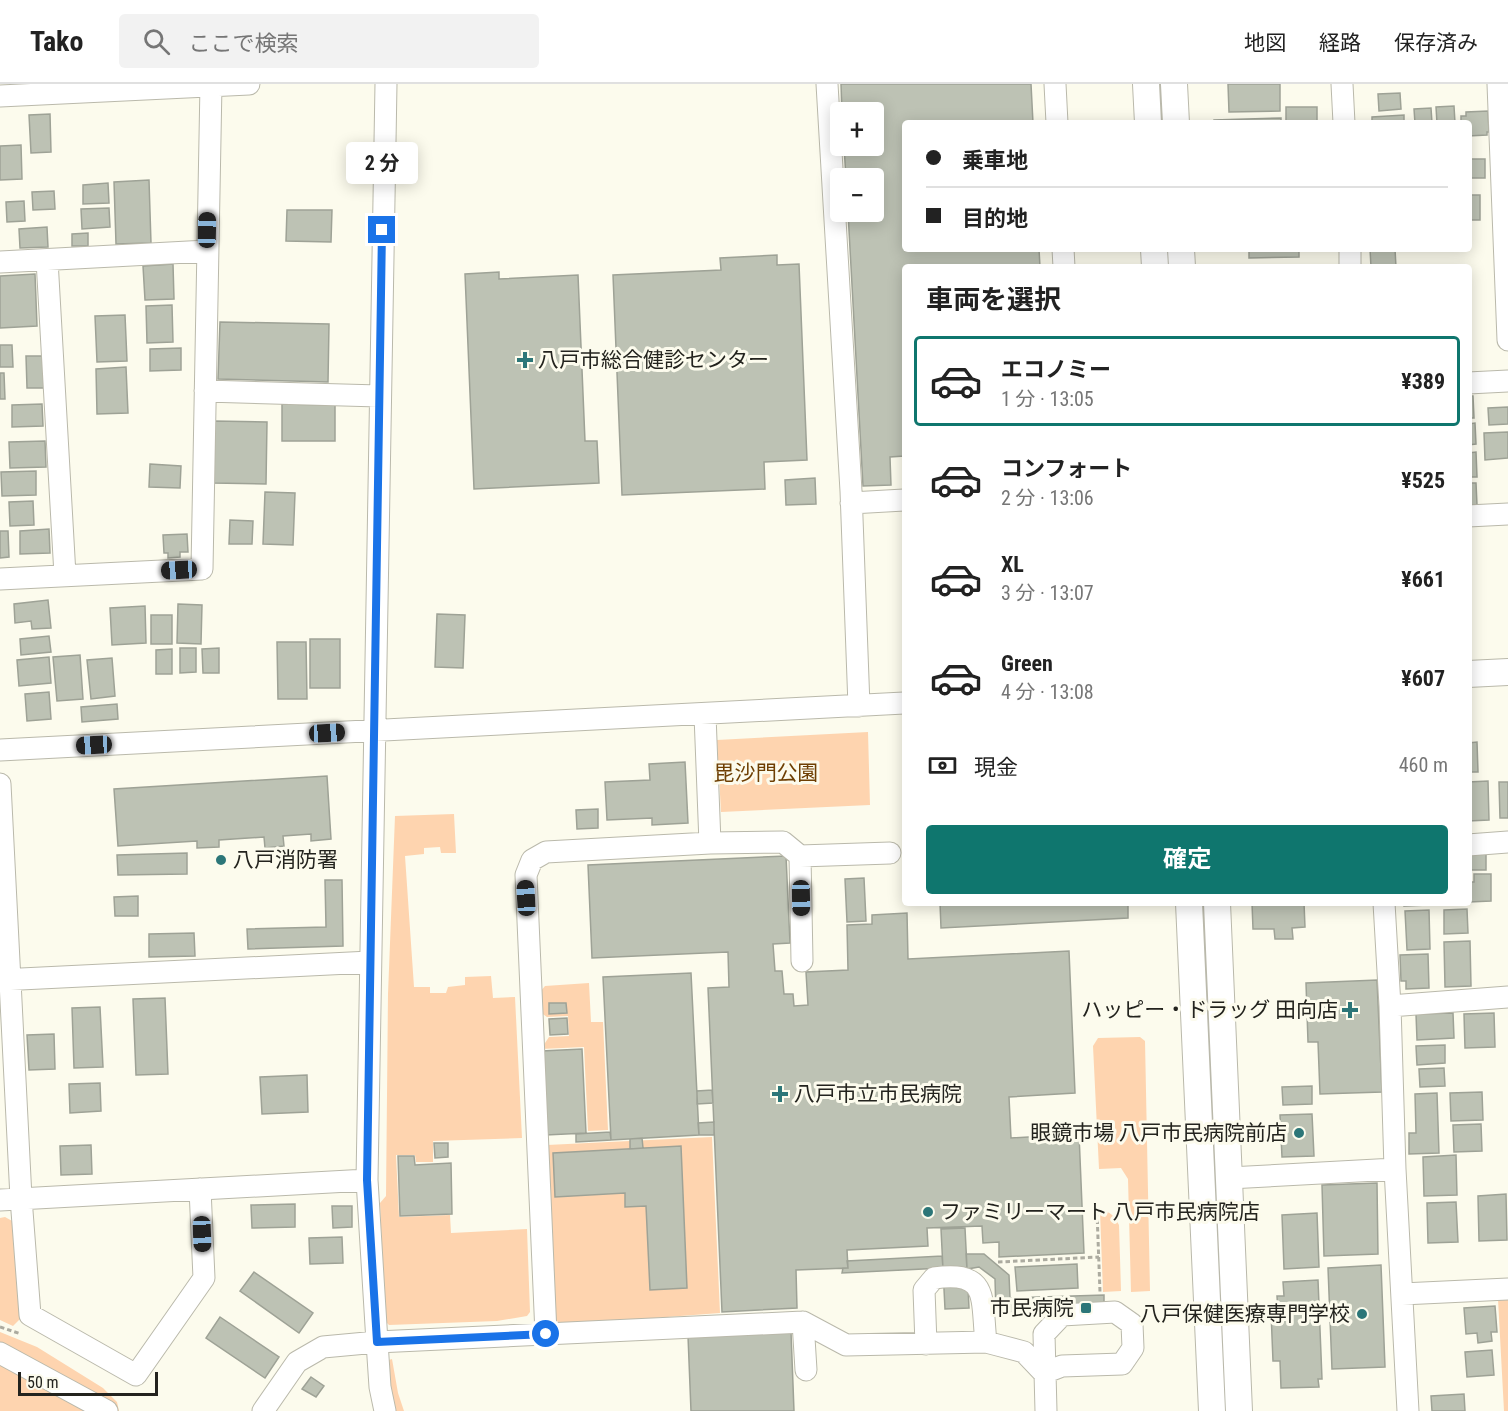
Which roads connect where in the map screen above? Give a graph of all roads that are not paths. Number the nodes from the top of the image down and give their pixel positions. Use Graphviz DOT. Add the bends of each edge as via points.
graph roads {
  1 [pos="249,84"];
  2 [pos="386,84"];
  3 [pos="827,84"];
  4 [pos="1055,84"];
  5 [pos="1146,84"];
  6 [pos="1174,84"];
  7 [pos="1342,84"];
  8 [pos="1498,84"];
  9 [pos="211,85"];
  10 [pos="0,96"];
  11 [pos="1057,120"];
  12 [pos="1148,120"];
  13 [pos="1176,120"];
  14 [pos="1344,120"];
  15 [pos="1507,240"];
  16 [pos="207,251"];
  17 [pos="47,260"];
  18 [pos="0,262"];
  19 [pos="1508,340"];
  20 [pos="1508,381"];
  21 [pos="1472,383"];
  22 [pos="205,391"];
  23 [pos="379,396"];
  24 [pos="902,500"];
  25 [pos="851,502"];
  26 [pos="1508,514"];
  27 [pos="1472,516"];
  28 [pos="65,575"];
  29 [pos="0,579"];
  30 [pos="1508,672"];
  31 [pos="1472,674"];
  32 [pos="902,703"];
  33 [pos="859,706"];
  34 [pos="705,715"];
  35 [pos="374,730"];
  36 [pos="0,750"];
  37 [pos="0,784"];
  38 [pos="1508,842"];
  39 [pos="710,843"];
  40 [pos="1472,845"];
  41 [pos="890,853"];
  42 [pos="800,856"];
  43 [pos="1189,906"];
  44 [pos="1217,906"];
  45 [pos="1384,906"];
  46 [pos="802,961"];
  47 [pos="370,962"];
  48 [pos="5,980"];
  49 [pos="1508,998"];
  50 [pos="1390,1006"];
  51 [pos="1395,1169"];
  52 [pos="1229,1178"];
  53 [pos="367,1180"];
  54 [pos="200,1189"];
  55 [pos="21,1198"];
  56 [pos="0,1200"];
  57 [pos="1508,1289"];
  58 [pos="1402,1294"];
  59 [pos="803,1322"];
  60 [pos="546,1334"];
  61 [pos="377,1342"];
  62 [pos="986,1342"];
  63 [pos="926,1344"];
  64 [pos="0,1353"];
  65 [pos="806,1370"];
  66 [pos="107,1411"];
  67 [pos="263,1411"];
  68 [pos="385,1411"];
  69 [pos="1046,1411"];
  70 [pos="1212,1411"];
  71 [pos="1239,1411"];
  72 [pos="1408,1411"];
  1 -- 9 [label="street"];
  2 -- 23 [label="street"];
  3 -- 25 [label="street"];
  4 -- 11 [label="street"];
  5 -- 12 [label="main road"];
  6 -- 13 [label="main road"];
  7 -- 14 [label="street"];
  8 -- 15 [label="street"];
  9 -- 10 [label="street"];
  9 -- 16 [label="street"];
  15 -- 19 [label="street"];
  16 -- 17 [label="street"];
  16 -- 22 [label="street"];
  17 -- 18 [label="street"];
  17 -- 28 [label="street"];
  20 -- 21 [label="street"];
  22 -- 23 [label="street"];
  22 -- 28 [label="street" via="202,569"];
  23 -- 35 [label="street"];
  24 -- 25 [label="street"];
  25 -- 33 [label="street"];
  26 -- 27 [label="street"];
  28 -- 29 [label="street"];
  30 -- 31 [label="main road"];
  32 -- 33 [label="street"];
  33 -- 34 [label="street"];
  34 -- 35 [label="street"];
  34 -- 39 [label="street"];
  35 -- 36 [label="street"];
  35 -- 47 [label="street"];
  37 -- 48 [label="street"];
  38 -- 40 [label="street"];
  39 -- 42 [label="street" via="783,842"];
  39 -- 60 [label="street" via="546,852 532,860 525,875"];
  41 -- 42 [label="street"];
  42 -- 46 [label="street"];
  43 -- 70 [label="main road"];
  44 -- 52 [label="main road"];
  45 -- 50 [label="street"];
  47 -- 48 [label="street"];
  47 -- 53 [label="street"];
  48 -- 55 [label="street"];
  49 -- 50 [label="street"];
  50 -- 51 [label="street"];
  51 -- 52 [label="street"];
  51 -- 58 [label="street"];
  52 -- 71 [label="main road"];
  53 -- 54 [label="street"];
  53 -- 61 [label="street"];
  54 -- 55 [label="street"];
  54 -- 55 [label="street" via="204,1278 136,1375 30,1315"];
  55 -- 56 [label="street"];
  57 -- 58 [label="street"];
  58 -- 72 [label="street"];
  59 -- 60 [label="street"];
  59 -- 63 [label="street" via="846,1345"];
  59 -- 65 [label="street"];
  60 -- 61 [label="street"];
  61 -- 67 [label="street" via="323,1347 297,1362"];
  61 -- 68 [label="street"];
  62 -- 63 [label="street"];
  62 -- 63 [label="street" via="980,1290 969,1278 953,1275 934,1278 924,1290"];
  62 -- 69 [label="street" via="1024,1352 1044,1373"];
  64 -- 66 [label="street"];
}
